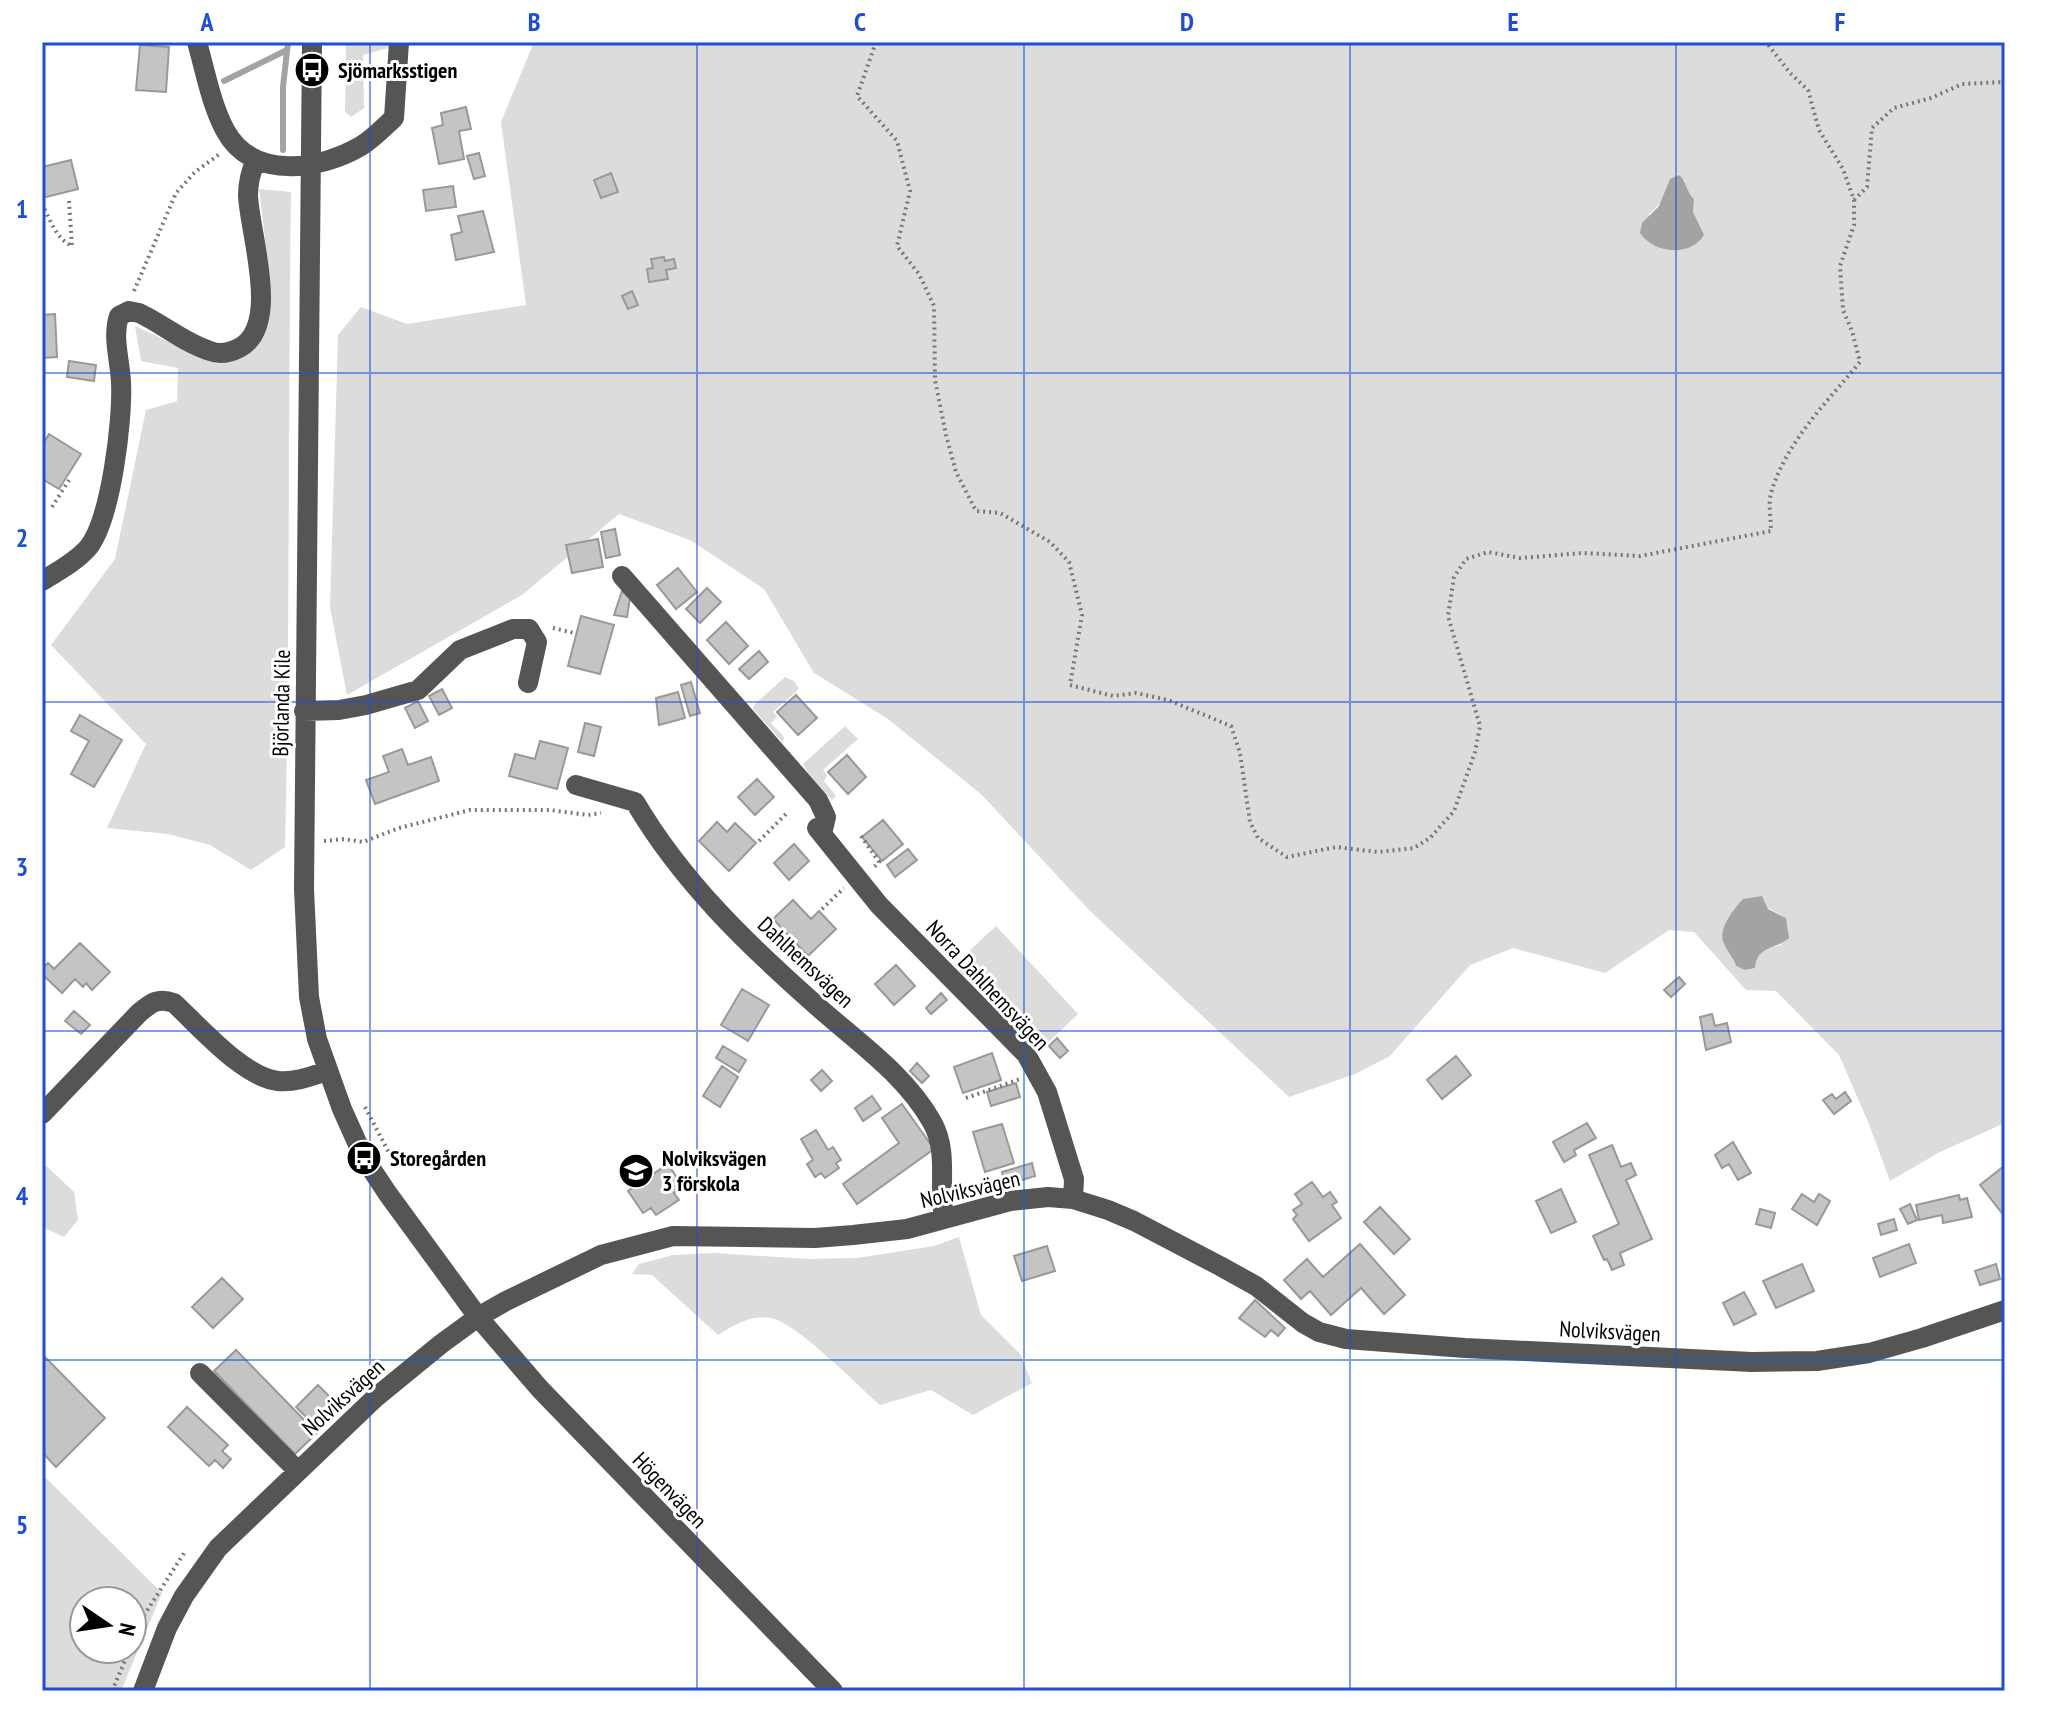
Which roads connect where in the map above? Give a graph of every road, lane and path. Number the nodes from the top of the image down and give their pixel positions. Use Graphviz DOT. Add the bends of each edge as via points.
graph roads {
  1 [pos="197,42"];
  2 [pos="312,42"];
  3 [pos="399,42"];
  4 [pos="876,42"];
  5 [pos="1766,42"];
  6 [pos="2005,82"];
  7 [pos="232,139"];
  8 [pos="256,160"];
  9 [pos="309,166"];
  10 [pos="1854,200"];
  11 [pos="69,201"];
  12 [pos="42,204"];
  13 [pos="126,312"];
  14 [pos="69,480"];
  15 [pos="52,507"];
  16 [pos="622,576"];
  17 [pos="42,581"];
  18 [pos="528,683"];
  19 [pos="304,711"];
  20 [pos="576,785"];
  21 [pos="608,793"];
  22 [pos="788,812"];
  23 [pos="333,840"];
  24 [pos="759,841"];
  25 [pos="856,876"];
  26 [pos="822,909"];
  27 [pos="327,1071"];
  28 [pos="1036,1073"];
  29 [pos="966,1098"];
  30 [pos="363,1104"];
  31 [pos="42,1114"];
  32 [pos="399,1173"];
  33 [pos="1073,1199"];
  34 [pos="944,1217"];
  35 [pos="2005,1310"];
  36 [pos="478,1317"];
  37 [pos="200,1373"];
  38 [pos="297,1470"];
  39 [pos="186,1550"];
  40 [pos="148,1609"];
  41 [pos="123,1665"];
  42 [pos="112,1691"];
  43 [pos="143,1691"];
  44 [pos="833,1691"];
  1 -- 7 [label="street"];
  2 -- 9 [label="street, Björlanda Kile"];
  3 -- 9 [label="street" via="394,118 364,145"];
  4 -- 10 [label="path" via="857,96 897,141 910,191 897,246 919,274 934,306 935,380 956,472 976,511 1000,513 1050,542 1069,562 1082,615 1070,685 1113,696 1136,693 1168,700 1231,726 1250,822 1258,838 1287,857 1336,847 1378,852 1414,848 1454,811 1480,726 1448,616 1454,577 1466,559 1488,552 1520,558 1640,556 1771,531 1770,496 1785,457 1860,362 1843,310 1840,266 1854,225"];
  5 -- 10 [label="path" via="1808,90 1819,130 1843,169"];
  6 -- 10 [label="path" via="1962,84 1894,108 1872,128 1867,187"];
  7 -- 8 [label="street"];
  7 -- 13 [label="path" via="176,193"];
  8 -- 9 [label="street"];
  8 -- 13 [label="street" via="248,197 260,316 247,344 224,354 209,351 139,313"];
  9 -- 19 [label="street, Björlanda Kile"];
  11 -- 12 [label="path" via="72,246 57,233"];
  13 -- 17 [label="street" via="116,325 121,412 103,522 89,547"];
  14 -- 15 [label="path"];
  16 -- 25 [label="street, Norra Dahlhemsvägen" via="818,800 826,817 820,831"];
  18 -- 19 [label="street" via="537,642 529,629 513,629 460,650 418,690 339,710"];
  19 -- 27 [label="street, Björlanda Kile" via="305,943 309,997"];
  20 -- 21 [label="street, Dahlhemsvägen"];
  21 -- 23 [label="path" via="599,815 470,810 363,842"];
  21 -- 34 [label="street, Dahlhemsvägen" via="635,802 691,884 909,1089 933,1124 942,1153"];
  22 -- 24 [label="path"];
  25 -- 26 [label="path"];
  25 -- 28 [label="street, Norra Dahlhemsvägen" via="1026,1054"];
  27 -- 31 [label="street" via="281,1082 268,1079 248,1070 164,999 139,1013"];
  27 -- 36 [label="street, Björlanda Kile" via="364,1158"];
  28 -- 29 [label="path"];
  28 -- 33 [label="street, Norra Dahlhemsvägen" via="1069,1160"];
  30 -- 32 [label="path"];
  33 -- 34 [label="street, Nolviksvägen" via="1010,1201"];
  33 -- 35 [label="street, Nolviksvägen" via="1163,1235 1256,1286 1303,1323 1346,1339 1752,1362 1817,1361 1869,1353"];
  34 -- 36 [label="street, Nolviksvägen" via="907,1229 815,1238 687,1236 639,1243 601,1255"];
  36 -- 38 [label="street, Nolviksvägen" via="375,1398"];
  36 -- 44 [label="street, Högenvägen" via="540,1389"];
  37 -- 38 [label="street"];
  38 -- 43 [label="street, Nolviksvägen" via="204,1566 167,1628"];
  39 -- 40 [label="path"];
  41 -- 42 [label="path"];
}
